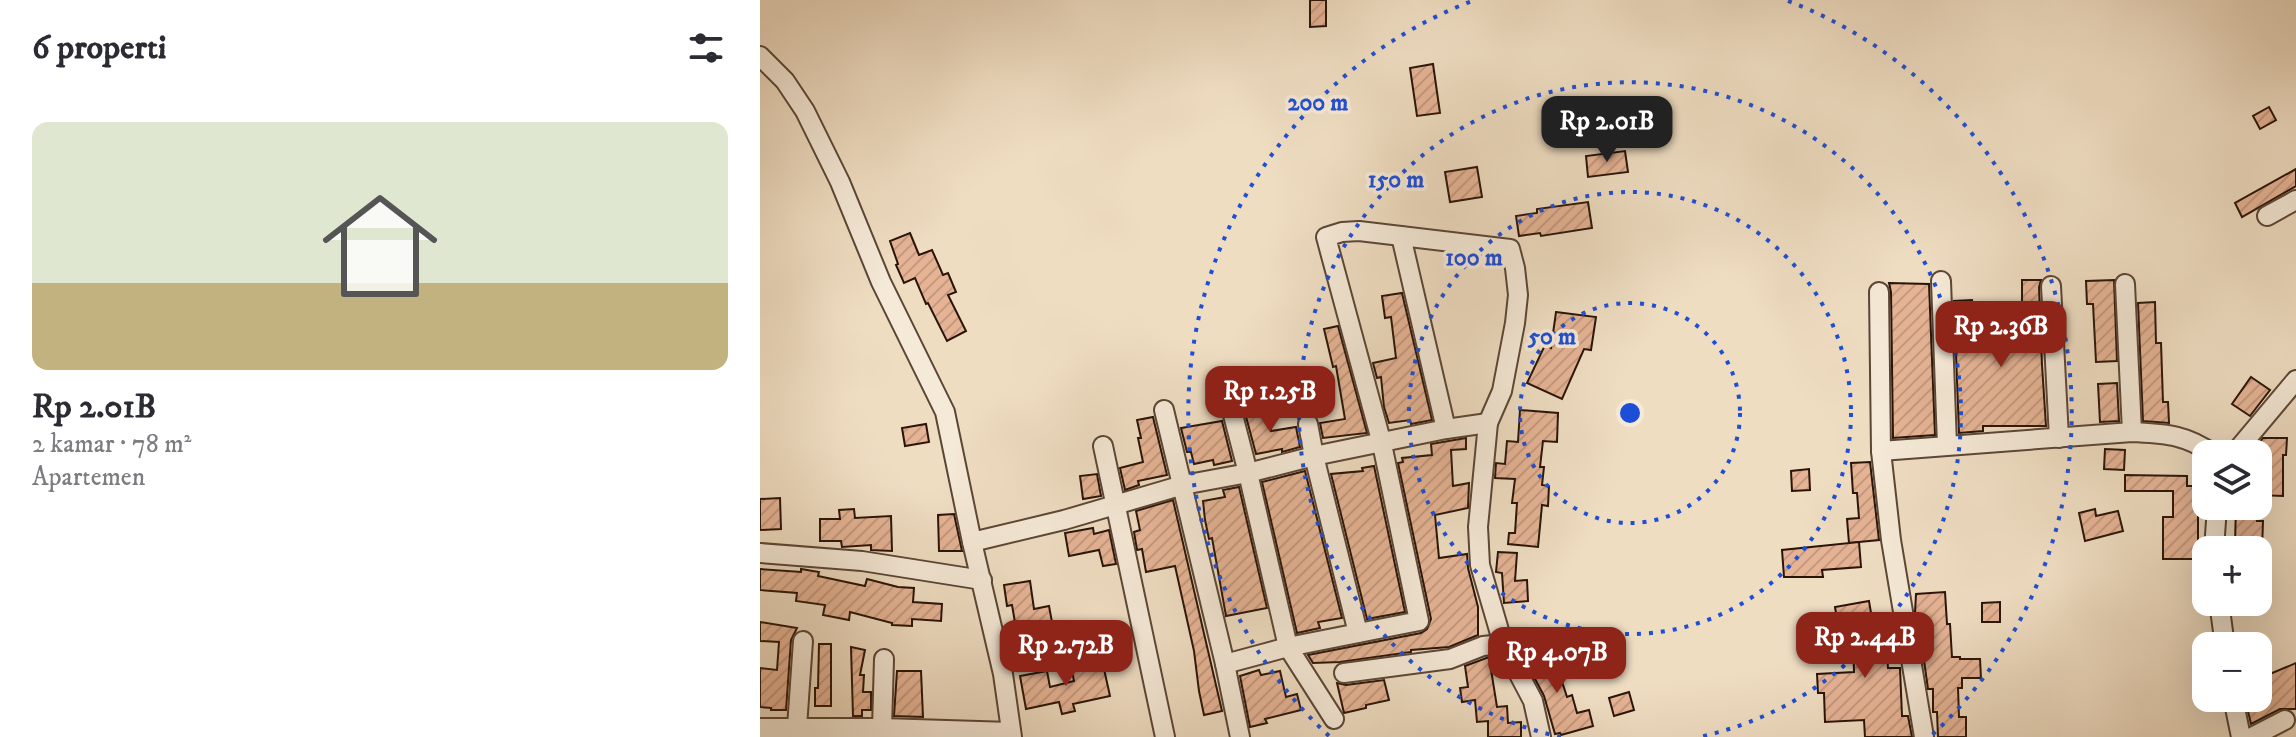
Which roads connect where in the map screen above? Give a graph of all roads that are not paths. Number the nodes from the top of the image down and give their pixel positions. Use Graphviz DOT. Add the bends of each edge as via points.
graph roads {
  1 [pos="760,56"];
  2 [pos="2296,200"];
  3 [pos="2267,216"];
  4 [pos="1401,236"];
  5 [pos="1941,281"];
  6 [pos="2125,284"];
  7 [pos="2051,286"];
  8 [pos="1879,292"];
  9 [pos="1224,380"];
  10 [pos="2296,380"];
  11 [pos="1164,410"];
  12 [pos="1488,423"];
  13 [pos="1308,424"];
  14 [pos="1446,429"];
  15 [pos="2132,432"];
  16 [pos="2059,438"];
  17 [pos="2246,440"];
  18 [pos="2192,441"];
  19 [pos="1382,444"];
  20 [pos="1947,445"];
  21 [pos="1103,446"];
  22 [pos="1881,451"];
  23 [pos="1314,456"];
  24 [pos="1248,473"];
  25 [pos="1183,485"];
  26 [pos="1116,503"];
  27 [pos="972,542"];
  28 [pos="760,553"];
  29 [pos="982,580"];
  30 [pos="1358,633"];
  31 [pos="803,641"];
  32 [pos="1503,644"];
  33 [pos="1288,647"];
  34 [pos="884,659"];
  35 [pos="1225,664"];
  36 [pos="1344,673"];
  37 [pos="2236,712"];
  38 [pos="1334,719"];
  39 [pos="2285,720"];
  40 [pos="797,727"];
  41 [pos="760,728"];
  42 [pos="882,728"];
  43 [pos="1012,735"];
  44 [pos="1165,737"];
  45 [pos="1240,737"];
  46 [pos="1541,737"];
  47 [pos="1924,737"];
  48 [pos="2241,737"];
  49 [pos="2252,737"];
  1 -- 27 [label="street" via="805,111 945,412"];
  2 -- 3 [label="street"];
  4 -- 12 [label="street" via="1510,249 1517,281 1515,323 1502,391"];
  4 -- 14 [label="street"];
  4 -- 19 [label="street" via="1359,231 1326,237"];
  5 -- 20 [label="street"];
  6 -- 15 [label="street"];
  7 -- 16 [label="street"];
  8 -- 22 [label="street"];
  9 -- 24 [label="street"];
  10 -- 17 [label="street"];
  11 -- 25 [label="street"];
  12 -- 14 [label="street"];
  12 -- 32 [label="street" via="1478,527 1480,565"];
  13 -- 23 [label="street"];
  14 -- 19 [label="street"];
  15 -- 16 [label="street"];
  15 -- 18 [label="street"];
  16 -- 20 [label="street"];
  19 -- 23 [label="street"];
  19 -- 30 [label="street" via="1419,621"];
  20 -- 22 [label="street"];
  21 -- 26 [label="street"];
  22 -- 47 [label="street"];
  23 -- 24 [label="street"];
  23 -- 30 [label="street"];
  24 -- 25 [label="street"];
  24 -- 33 [label="street"];
  25 -- 26 [label="street"];
  25 -- 35 [label="street"];
  26 -- 27 [label="street"];
  26 -- 44 [label="street"];
  27 -- 29 [label="street"];
  28 -- 29 [label="street" via="862,561"];
  29 -- 43 [label="street"];
  30 -- 33 [label="street"];
  31 -- 40 [label="street"];
  32 -- 36 [label="street" via="1450,659"];
  32 -- 46 [label="street" via="1533,701"];
  33 -- 35 [label="street"];
  33 -- 38 [label="street"];
  34 -- 42 [label="street"];
  35 -- 45 [label="street"];
  37 -- 48 [label="street"];
  39 -- 49 [label="street"];
  40 -- 41 [label="street"];
  40 -- 42 [label="street"];
  42 -- 43 [label="street"];
}
